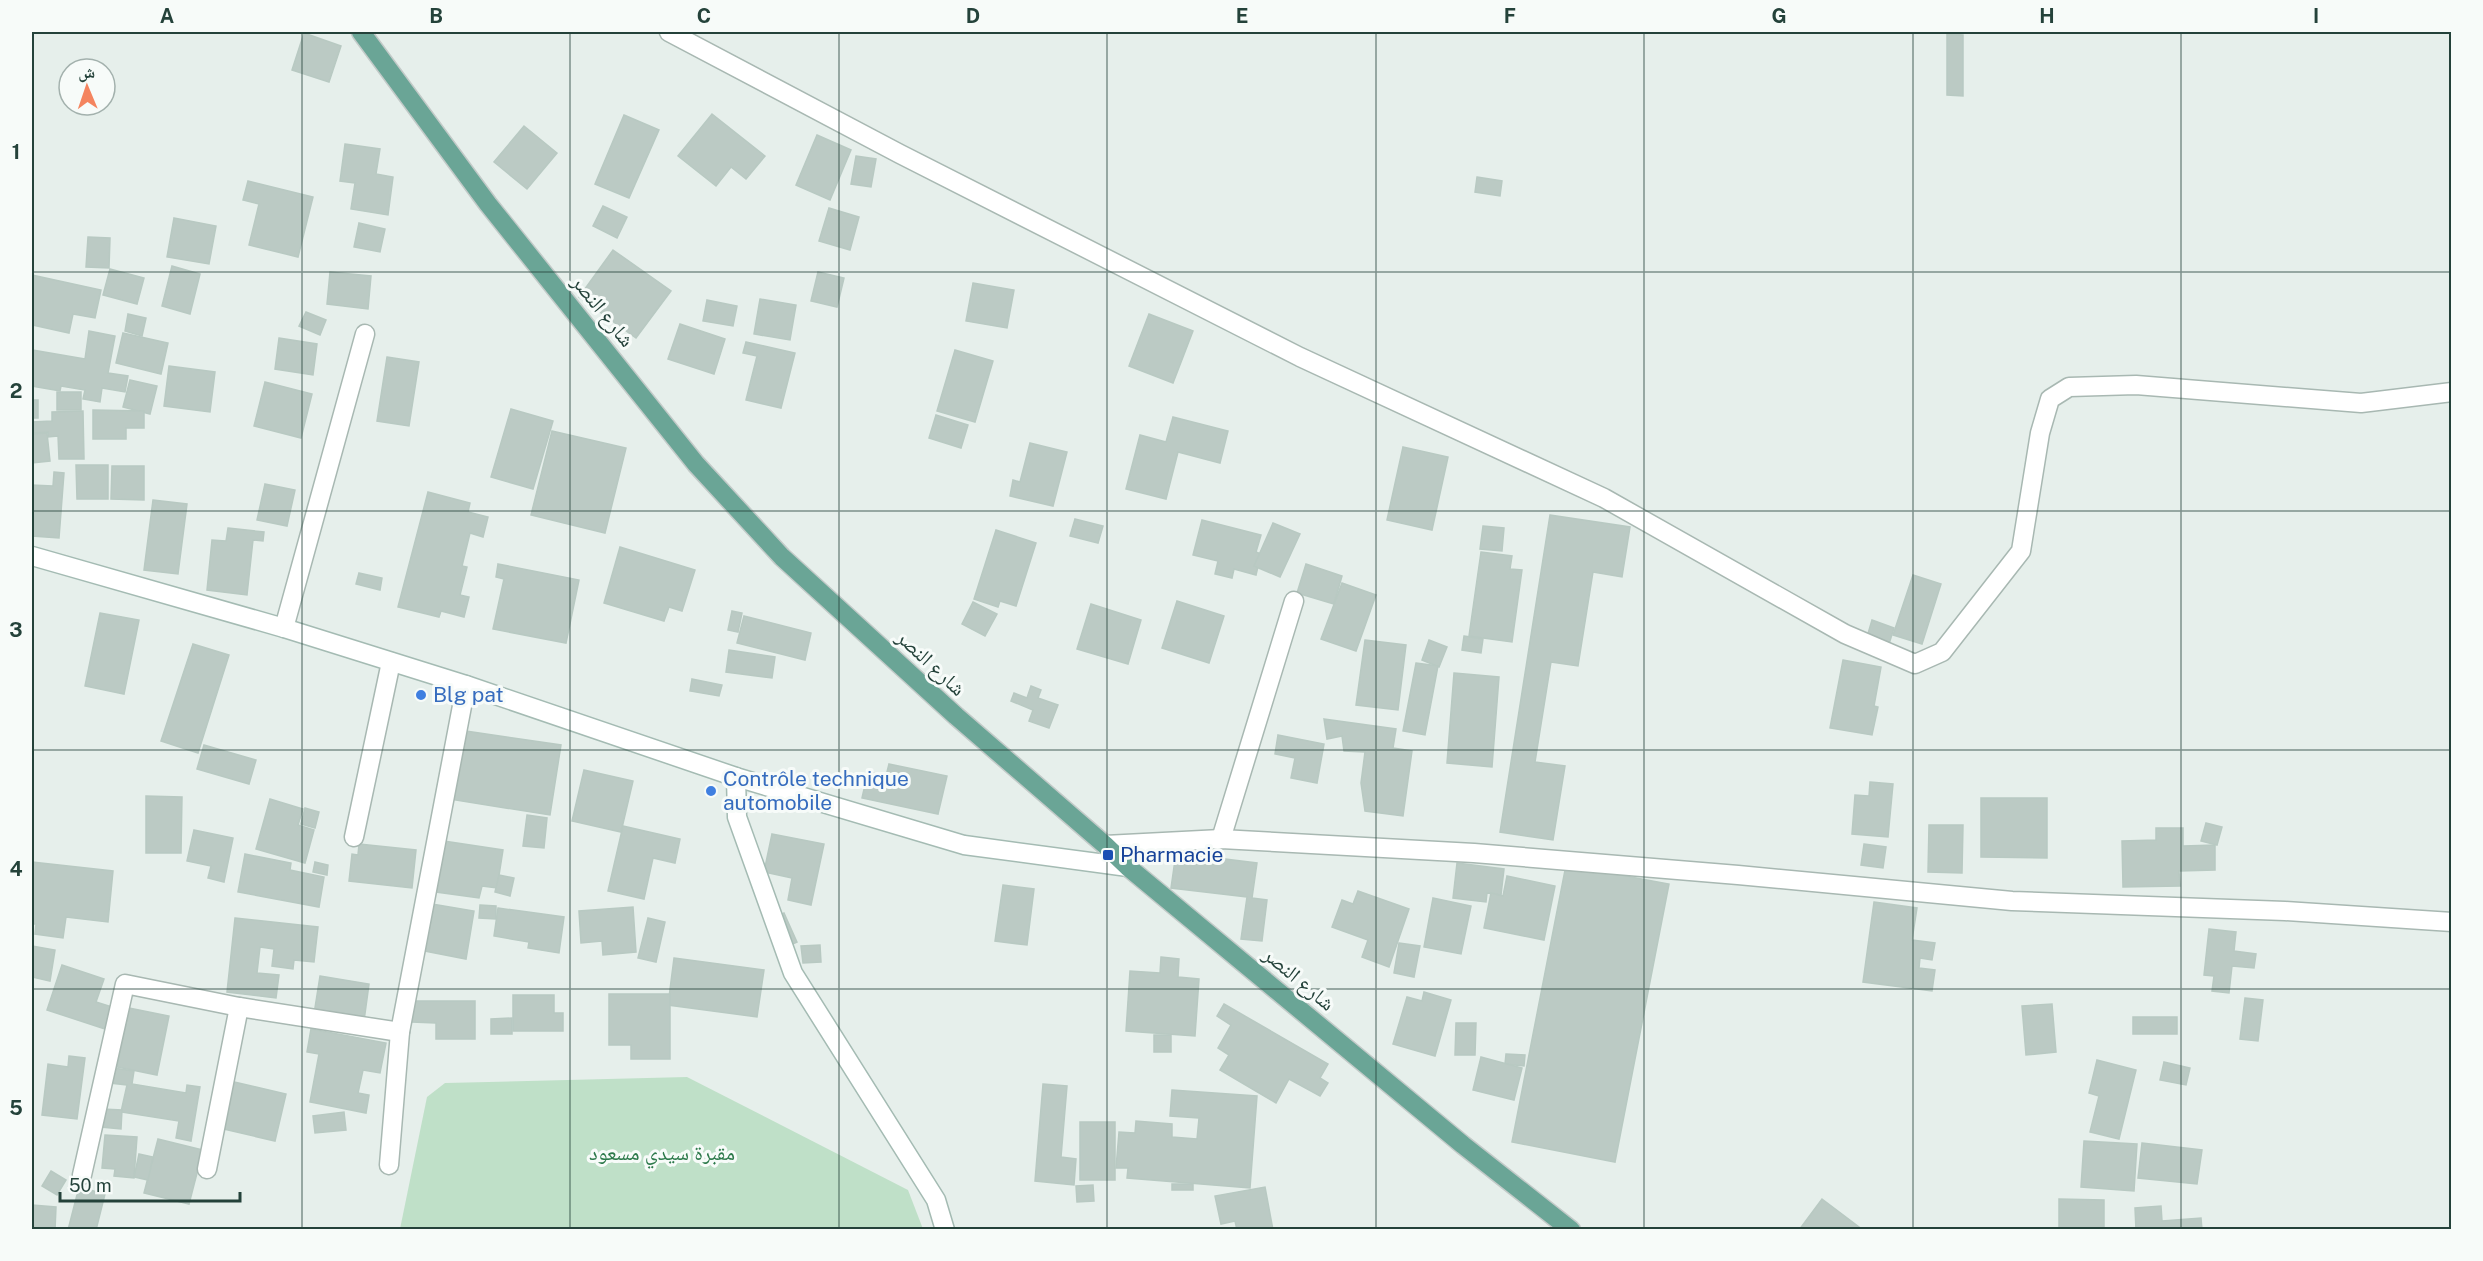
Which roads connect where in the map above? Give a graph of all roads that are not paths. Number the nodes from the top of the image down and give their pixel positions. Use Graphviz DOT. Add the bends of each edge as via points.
graph roads {
  1 [pos="361,32"];
  2 [pos="669,32"];
  3 [pos="365,334"];
  4 [pos="2451,392"];
  5 [pos="32,556"];
  6 [pos="1294,601"];
  7 [pos="284,628"];
  8 [pos="391,662"];
  9 [pos="466,685"];
  10 [pos="736,777"];
  11 [pos="354,837"];
  12 [pos="1221,839"];
  13 [pos="1105,845"];
  14 [pos="1128,867"];
  15 [pos="2451,922"];
  16 [pos="238,1007"];
  17 [pos="400,1032"];
  18 [pos="389,1165"];
  19 [pos="207,1169"];
  20 [pos="82,1175"];
  21 [pos="945,1230"];
  22 [pos="1571,1230"];
  1 -- 13 [label="main road, شارع النصر" via="488,204 696,464 782,557"];
  2 -- 4 [label="street" via="1300,357 1604,498 1845,634 1915,664 1942,652 2020,551 2040,433 2050,399 2069,387 2136,385 2361,403"];
  3 -- 7 [label="street"];
  5 -- 7 [label="street"];
  6 -- 12 [label="street"];
  7 -- 8 [label="street"];
  8 -- 9 [label="street"];
  8 -- 11 [label="street"];
  9 -- 10 [label="street"];
  9 -- 17 [label="street"];
  10 -- 14 [label="street" via="964,845"];
  10 -- 21 [label="street" via="737,817 793,973 936,1200"];
  12 -- 13 [label="street"];
  12 -- 15 [label="street" via="1486,854 2012,901 2285,911"];
  13 -- 14 [label="main road, شارع النصر"];
  14 -- 22 [label="main road, شارع النصر"];
  16 -- 17 [label="street"];
  16 -- 19 [label="street"];
  16 -- 20 [label="street" via="125,984"];
  17 -- 18 [label="street"];
}
